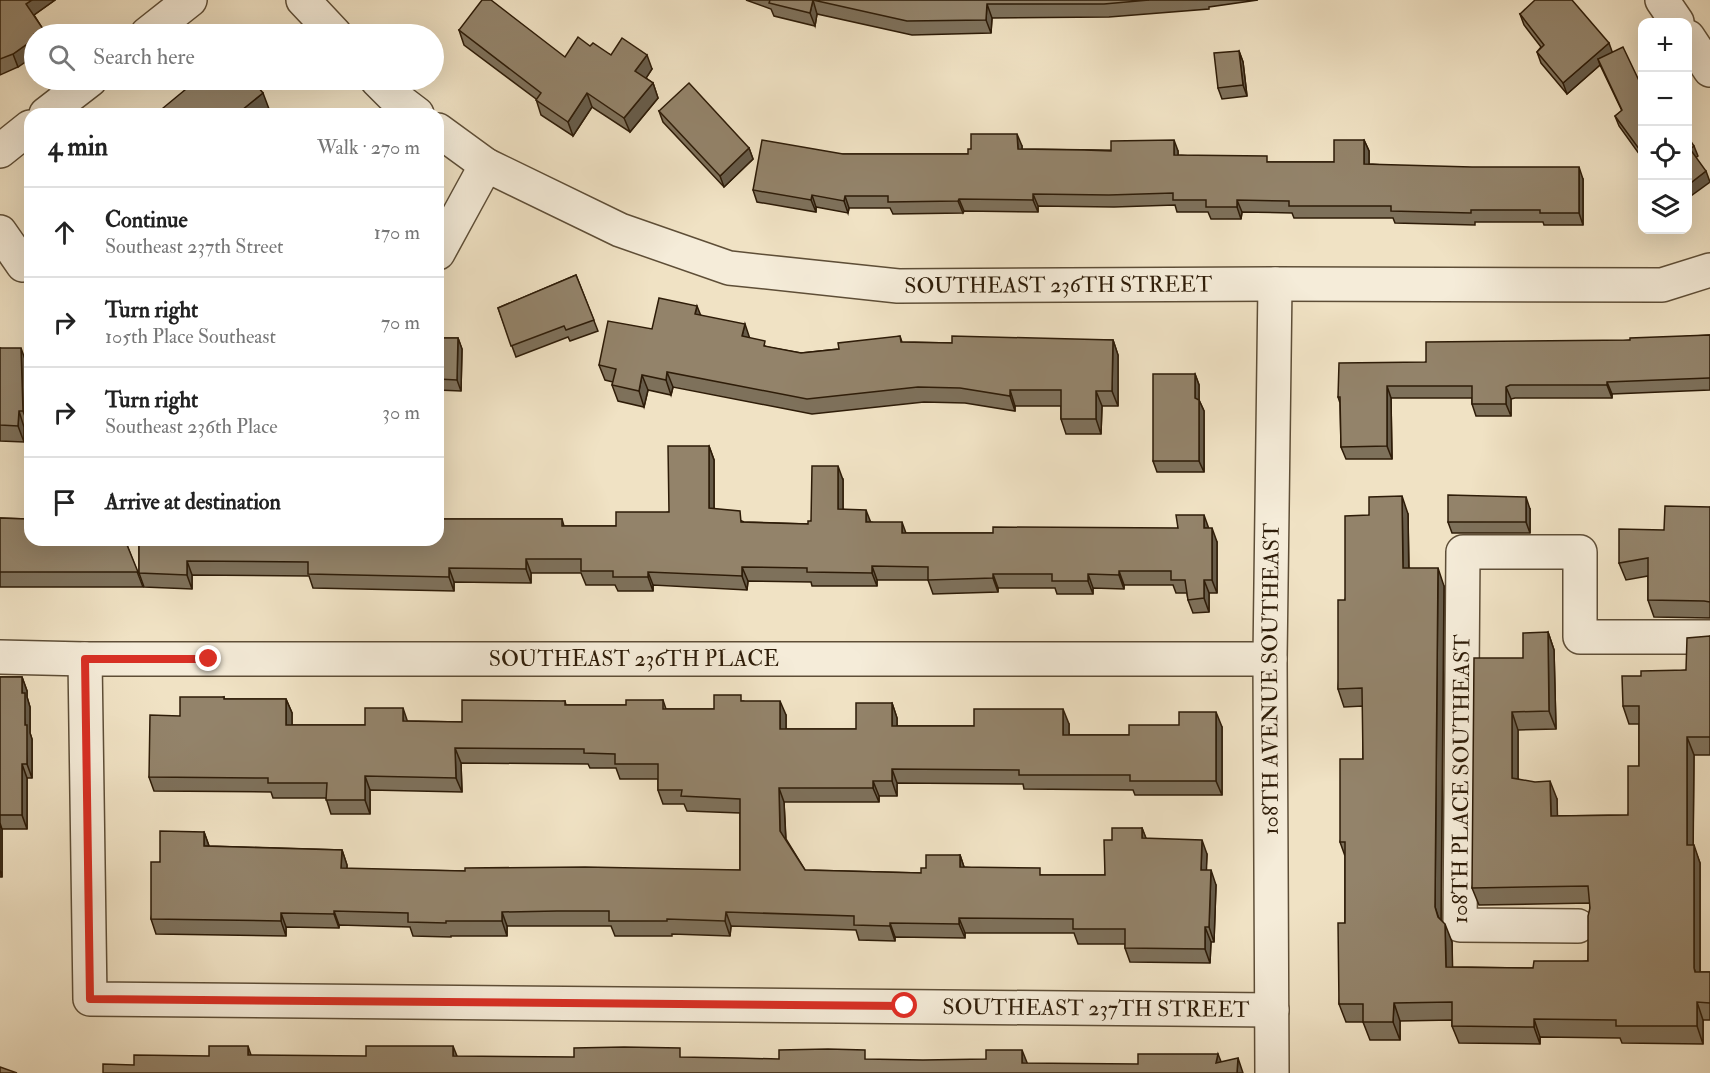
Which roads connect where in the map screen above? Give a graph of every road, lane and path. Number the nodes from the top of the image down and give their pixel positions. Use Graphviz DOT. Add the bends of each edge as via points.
graph roads {
  1 [pos="190,0"];
  2 [pos="303,0"];
  3 [pos="1662,0"];
  4 [pos="1674,18"];
  5 [pos="160,24"];
  6 [pos="326,24"];
  7 [pos="1692,43"];
  8 [pos="1710,70"];
  9 [pos="77,90"];
  10 [pos="387,90"];
  11 [pos="54,108"];
  12 [pos="409,108"];
  13 [pos="24,132"];
  14 [pos="444,134"];
  15 [pos="0,151"];
  16 [pos="486,165"];
  17 [pos="0,232"];
  18 [pos="444,243"];
  19 [pos="23,265"];
  20 [pos="1710,270"];
  21 [pos="1275,284"];
  22 [pos="1710,637"];
  23 [pos="0,657"];
  24 [pos="1270,658"];
  25 [pos="85,659"];
  26 [pos="1578,926"];
  27 [pos="1272,1010"];
  28 [pos="1272,1073"];
  1 -- 5 [label="street"];
  2 -- 6 [label="street"];
  3 -- 4 [label="street"];
  7 -- 8 [label="street"];
  9 -- 11 [label="street"];
  10 -- 12 [label="street"];
  13 -- 15 [label="street"];
  14 -- 16 [label="street, SOUTHEAST 236TH STREET"];
  16 -- 18 [label="street"];
  16 -- 21 [label="street, SOUTHEAST 236TH STREET" via="620,230 729,268 898,286"];
  17 -- 19 [label="street"];
  20 -- 21 [label="street, SOUTHEAST 236TH STREET" via="1662,285"];
  21 -- 24 [label="street, 108TH AVENUE SOUTHEAST"];
  22 -- 26 [label="street, 108TH PLACE SOUTHEAST" via="1580,637 1580,552 1463,552 1460,925"];
  23 -- 25 [label="street, SOUTHEAST 236TH PLACE"];
  24 -- 25 [label="street, SOUTHEAST 236TH PLACE"];
  24 -- 27 [label="street, 108TH AVENUE SOUTHEAST"];
  25 -- 27 [label="street, SOUTHEAST 237TH STREET" via="90,999"];
  27 -- 28 [label="street, 108TH AVENUE SOUTHEAST"];
}
